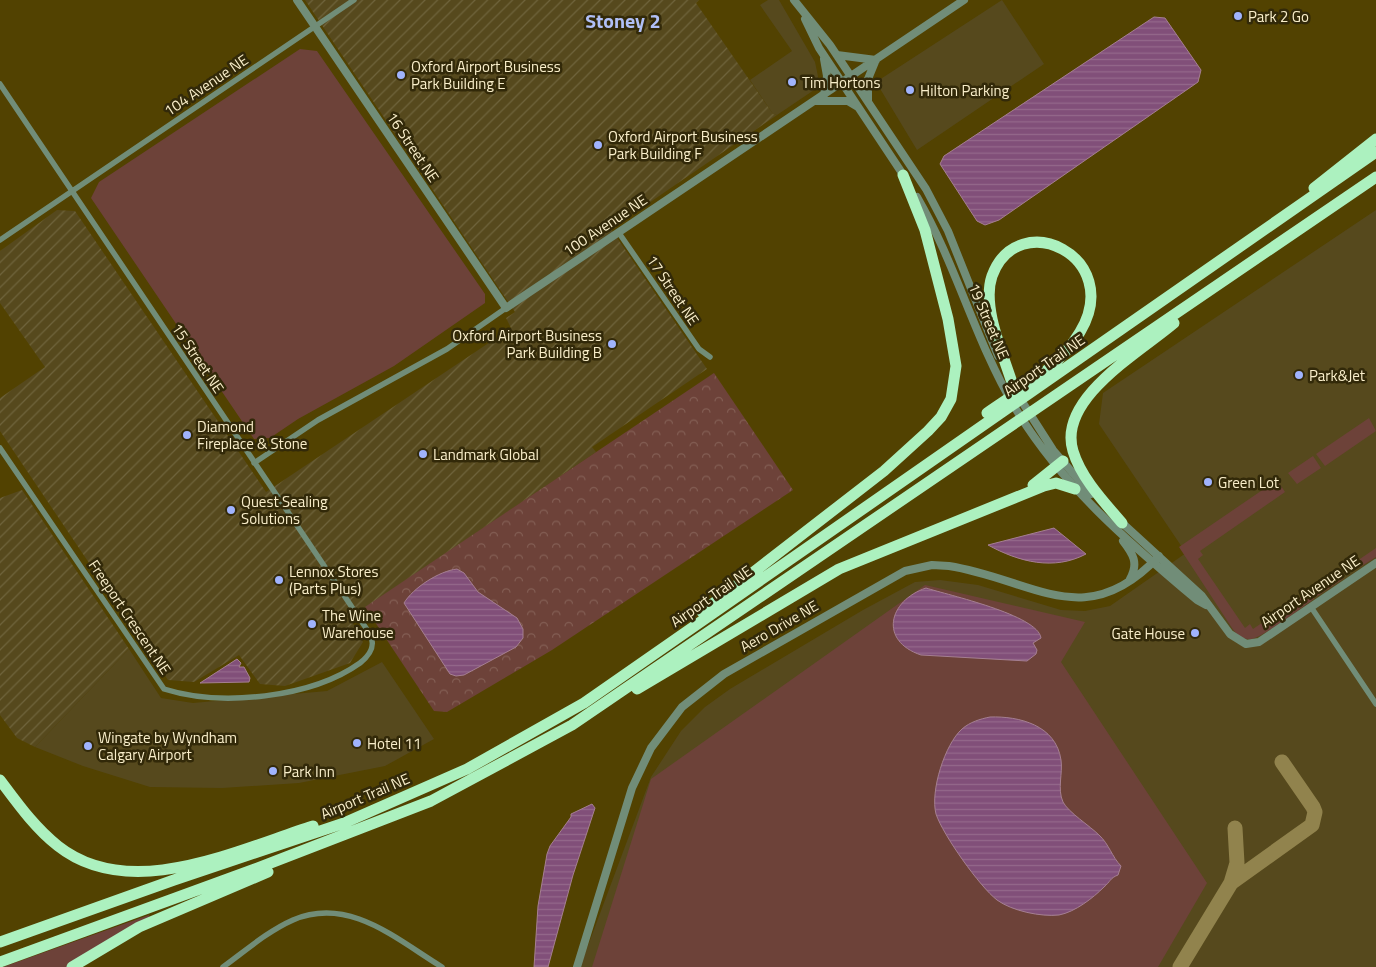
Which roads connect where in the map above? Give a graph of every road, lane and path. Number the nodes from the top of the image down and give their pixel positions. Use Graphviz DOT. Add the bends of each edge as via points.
graph roads {
  1 [pos="297,0"];
  2 [pos="354,0"];
  3 [pos="964,0"];
  4 [pos="796,3"];
  5 [pos="314,27"];
  6 [pos="824,54"];
  7 [pos="837,55"];
  8 [pos="876,60"];
  9 [pos="851,76"];
  10 [pos="842,82"];
  11 [pos="0,84"];
  12 [pos="824,95"];
  13 [pos="814,102"];
  14 [pos="868,102"];
  15 [pos="859,107"];
  16 [pos="1376,139"];
  17 [pos="1376,152"];
  18 [pos="903,174"];
  19 [pos="1376,178"];
  20 [pos="72,192"];
  21 [pos="1266,230"];
  22 [pos="619,233"];
  23 [pos="0,240"];
  24 [pos="1229,277"];
  25 [pos="506,308"];
  26 [pos="710,357"];
  27 [pos="1005,365"];
  28 [pos="1014,389"];
  29 [pos="1045,445"];
  30 [pos="0,448"];
  31 [pos="254,463"];
  32 [pos="1060,464"];
  33 [pos="1075,489"];
  34 [pos="885,492"];
  35 [pos="1014,497"];
  36 [pos="1118,526"];
  37 [pos="1156,559"];
  38 [pos="1376,563"];
  39 [pos="1129,581"];
  40 [pos="1311,606"];
  41 [pos="1259,642"];
  42 [pos="373,646"];
  43 [pos="584,703"];
  44 [pos="1376,704"];
  45 [pos="572,725"];
  46 [pos="467,768"];
  47 [pos="0,780"];
  48 [pos="431,801"];
  49 [pos="0,942"];
  50 [pos="0,962"];
  51 [pos="72,967"];
  52 [pos="223,967"];
  53 [pos="442,967"];
  54 [pos="577,967"];
  1 -- 5 [label="street, 16 Street NE"];
  2 -- 5 [label="street, 104 Avenue NE"];
  3 -- 8 [label="street, 100 Avenue NE"];
  4 -- 6 [label="street, 19 Street NE"];
  4 -- 7 [label="street, 19 Street NE"];
  5 -- 20 [label="street, 104 Avenue NE"];
  5 -- 25 [label="street, 16 Street NE"];
  6 -- 10 [label="street, 19 Street NE"];
  6 -- 12 [label="street" via="827,76"];
  7 -- 8 [label="street"];
  7 -- 9 [label="street, 19 Street NE"];
  8 -- 9 [label="street, 100 Avenue NE"];
  8 -- 14 [label="street" via="868,79"];
  9 -- 10 [label="street, 100 Avenue NE"];
  9 -- 14 [label="street, 19 Street NE"];
  10 -- 12 [label="street, 100 Avenue NE"];
  10 -- 15 [label="street, 19 Street NE"];
  11 -- 20 [label="street, 15 Street NE"];
  12 -- 13 [label="street, 100 Avenue NE"];
  13 -- 15 [label="street" via="848,101"];
  13 -- 22 [label="street, 100 Avenue NE"];
  14 -- 27 [label="street, 19 Street NE" via="909,161 939,213"];
  15 -- 18 [label="street, 19 Street NE"];
  16 -- 21 [label="highway"];
  17 -- 21 [label="highway, Airport Trail NE"];
  18 -- 29 [label="street, 19 Street NE" via="938,237 1014,406"];
  18 -- 43 [label="highway" via="935,263 953,344 956,377 951,399 941,416 855,495"];
  19 -- 24 [label="highway, Airport Trail NE"];
  20 -- 23 [label="street"];
  20 -- 31 [label="street, 15 Street NE"];
  21 -- 34 [label="highway, Airport Trail NE"];
  22 -- 25 [label="street, 100 Avenue NE"];
  22 -- 26 [label="street, 17 Street NE" via="699,349"];
  24 -- 36 [label="highway" via="1115,371 1085,400 1073,420 1070,436 1076,461"];
  24 -- 45 [label="highway, Airport Trail NE"];
  25 -- 31 [label="street, 100 Avenue NE" via="446,349 318,420"];
  27 -- 28 [label="highway"];
  27 -- 34 [label="highway" via="991,313 992,276 1008,254 1025,244 1034,242 1059,246 1082,265 1090,286 1086,318 1073,342 1043,373 930,454"];
  28 -- 29 [label="street, 19 Street NE"];
  29 -- 32 [label="street, 19 Street NE"];
  30 -- 42 [label="street, Freeport Crescent NE" via="164,689 214,697 301,690 346,672 368,656"];
  31 -- 42 [label="street, 15 Street NE" via="370,634"];
  32 -- 33 [label="street, 19 Street NE"];
  32 -- 35 [label="highway"];
  32 -- 36 [label="street, 19 Street NE" via="1100,503"];
  33 -- 35 [label="highway" via="1056,483"];
  33 -- 36 [label="street, 19 Street NE"];
  34 -- 43 [label="highway, Airport Trail NE"];
  35 -- 45 [label="highway" via="839,569 662,676"];
  36 -- 37 [label="street, 19 Street NE"];
  36 -- 39 [label="street" via="1134,558 1136,569"];
  37 -- 39 [label="street, Aero Drive NE"];
  37 -- 41 [label="street, 19 Street NE" via="1206,605 1234,638 1246,644"];
  38 -- 40 [label="street, Airport Avenue NE"];
  39 -- 54 [label="street, Aero Drive NE" via="1095,597 1073,599 962,568 919,567 891,577 724,674 682,707 650,748 632,788"];
  40 -- 41 [label="street, Airport Avenue NE"];
  40 -- 44 [label="street"];
  43 -- 46 [label="highway, Airport Trail NE"];
  45 -- 48 [label="highway, Airport Trail NE"];
  46 -- 47 [label="highway" via="356,812 199,862 157,872 132,873 84,862 59,847 24,812"];
  46 -- 49 [label="highway, Airport Trail NE" via="344,823"];
  48 -- 50 [label="highway, Airport Trail NE"];
  48 -- 51 [label="highway" via="359,835 139,927"];
  52 -- 53 [label="street" via="291,921 328,911 366,920"];
}
